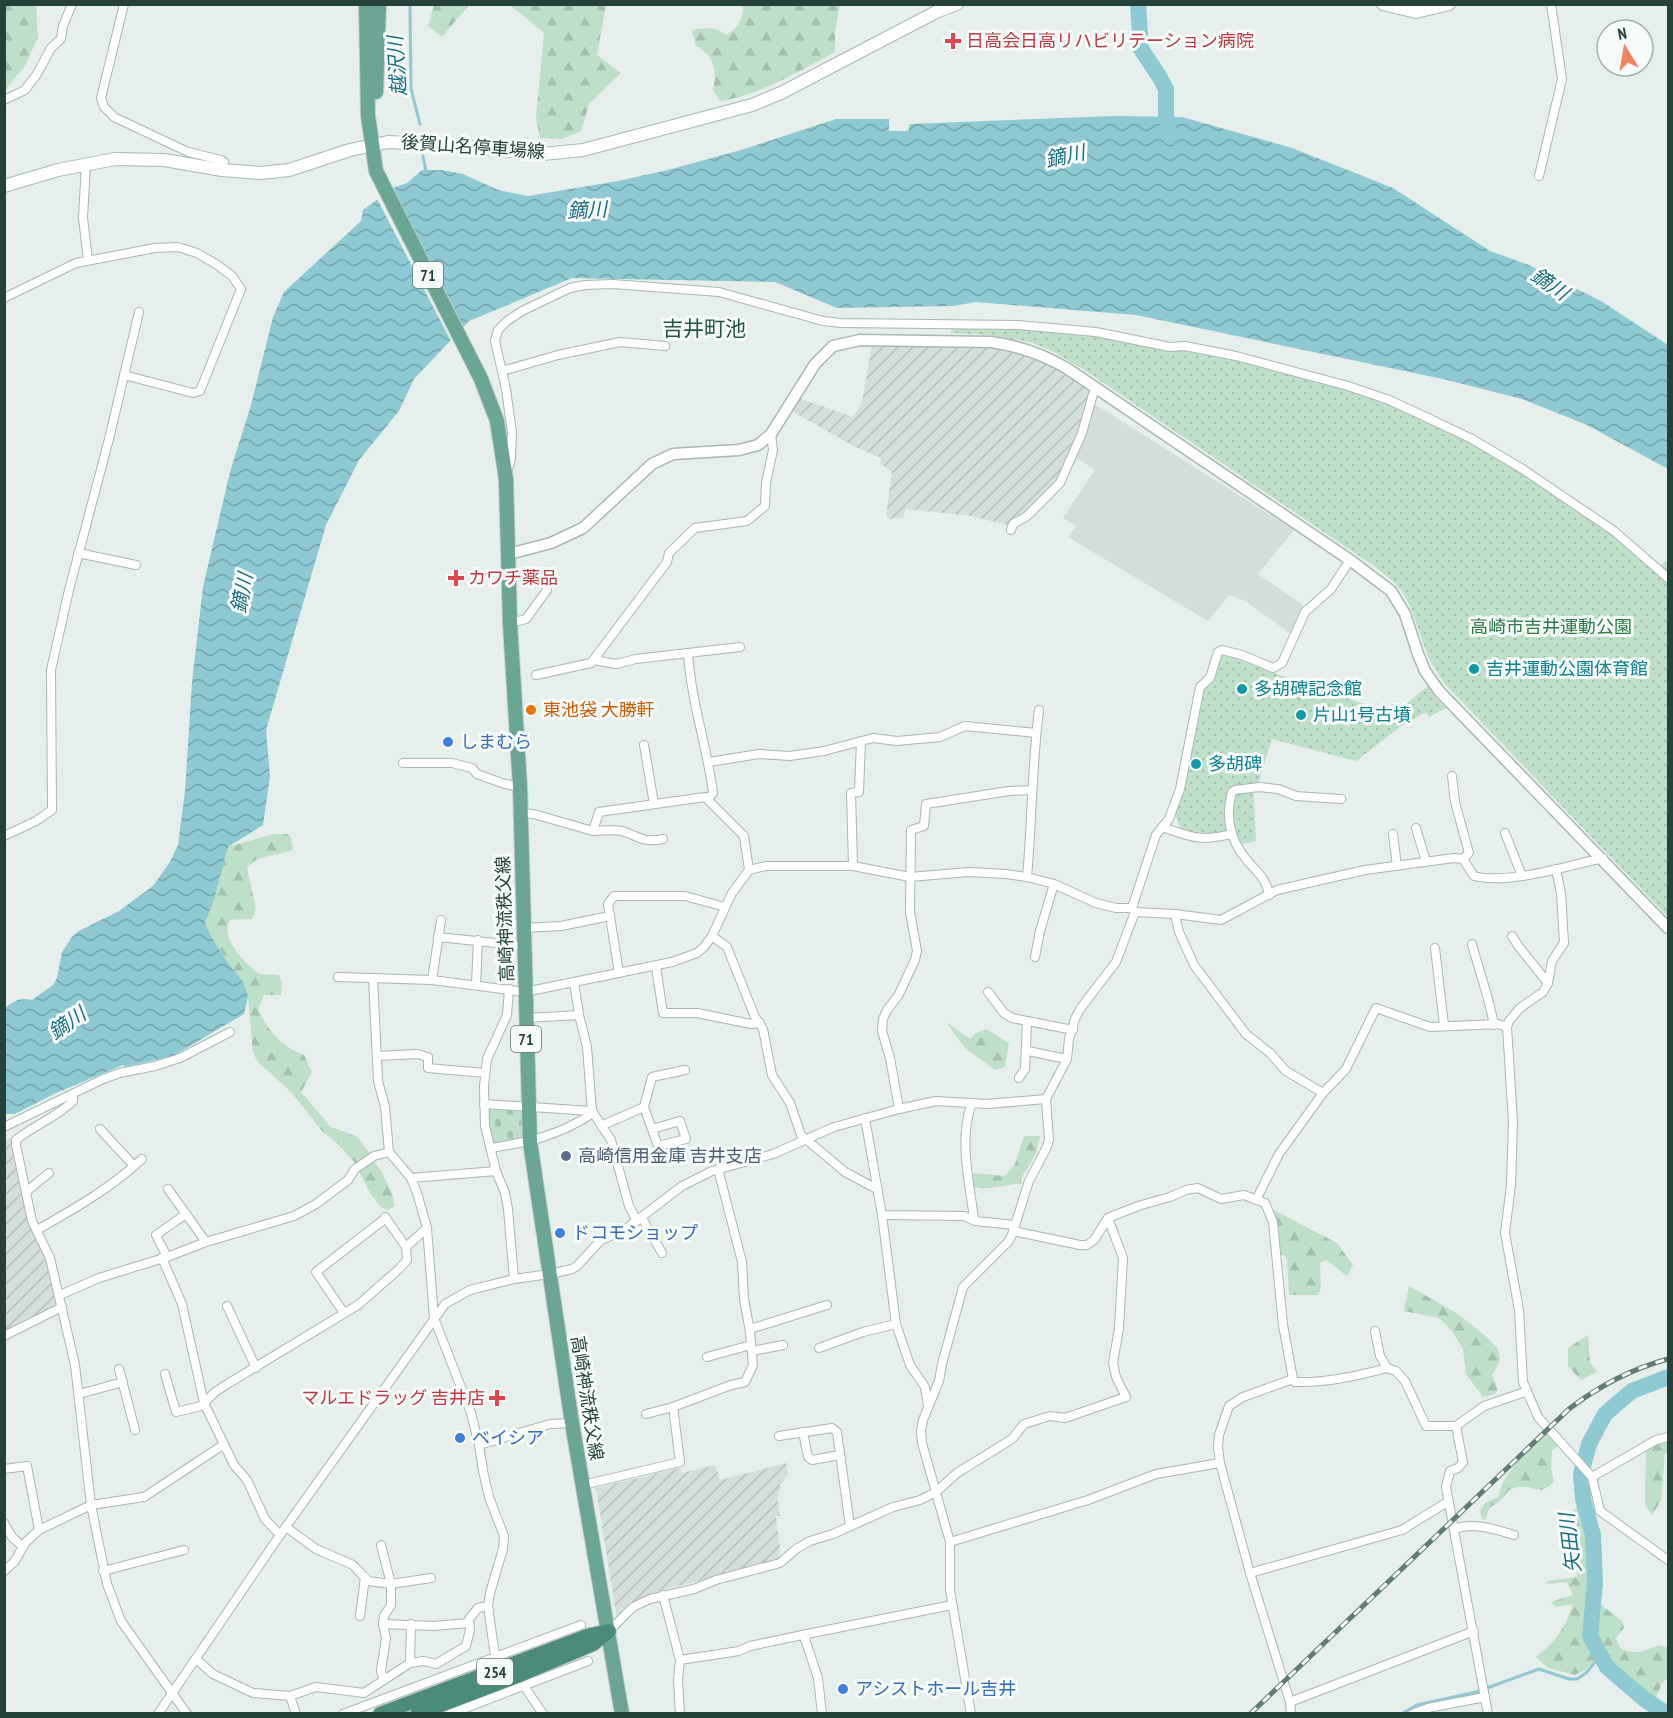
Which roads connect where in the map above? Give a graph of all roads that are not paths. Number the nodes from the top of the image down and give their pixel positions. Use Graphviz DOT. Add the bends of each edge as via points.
graph roads {
  1 [pos="72,4"];
  2 [pos="124,4"];
  3 [pos="366,4"];
  4 [pos="380,4"];
  5 [pos="957,4"];
  6 [pos="1383,4"];
  7 [pos="1449,4"];
  8 [pos="1551,4"];
  9 [pos="1417,8"];
  10 [pos="4,100"];
  11 [pos="372,145"];
  12 [pos="86,163"];
  13 [pos="222,170"];
  14 [pos="1539,176"];
  15 [pos="4,186"];
  16 [pos="88,260"];
  17 [pos="4,297"];
  18 [pos="139,312"];
  19 [pos="665,346"];
  20 [pos="502,371"];
  21 [pos="124,375"];
  22 [pos="1095,387"];
  23 [pos="771,434"];
  24 [pos="506,479"];
  25 [pos="1011,530"];
  26 [pos="78,553"];
  27 [pos="508,554"];
  28 [pos="1350,560"];
  29 [pos="136,565"];
  30 [pos="1668,578"];
  31 [pos="547,590"];
  32 [pos="510,623"];
  33 [pos="740,647"];
  34 [pos="688,653"];
  35 [pos="594,660"];
  36 [pos="536,675"];
  37 [pos="1039,710"];
  38 [pos="1036,733"];
  39 [pos="861,741"];
  40 [pos="644,745"];
  41 [pos="709,762"];
  42 [pos="403,763"];
  43 [pos="1452,776"];
  44 [pos="520,787"];
  45 [pos="1032,790"];
  46 [pos="708,799"];
  47 [pos="1341,799"];
  48 [pos="654,804"];
  49 [pos="520,813"];
  50 [pos="1162,826"];
  51 [pos="1416,828"];
  52 [pos="592,831"];
  53 [pos="1505,833"];
  54 [pos="1230,834"];
  55 [pos="1393,834"];
  56 [pos="4,836"];
  57 [pos="663,839"];
  58 [pos="1603,858"];
  59 [pos="1463,859"];
  60 [pos="1426,862"];
  61 [pos="853,866"];
  62 [pos="1397,866"];
  63 [pos="1556,869"];
  64 [pos="749,870"];
  65 [pos="1522,876"];
  66 [pos="910,877"];
  67 [pos="1027,877"];
  68 [pos="1054,884"];
  69 [pos="1269,895"];
  70 [pos="725,907"];
  71 [pos="1133,910"];
  72 [pos="1175,914"];
  73 [pos="610,916"];
  74 [pos="441,920"];
  75 [pos="524,928"];
  76 [pos="1668,928"];
  77 [pos="712,936"];
  78 [pos="1512,936"];
  79 [pos="438,937"];
  80 [pos="478,940"];
  81 [pos="1472,944"];
  82 [pos="525,946"];
  83 [pos="1435,948"];
  84 [pos="1035,957"];
  85 [pos="656,967"];
  86 [pos="619,973"];
  87 [pos="338,977"];
  88 [pos="373,978"];
  89 [pos="432,980"];
  90 [pos="574,982"];
  91 [pos="1548,982"];
  92 [pos="476,984"];
  93 [pos="509,989"];
  94 [pos="525,992"];
  95 [pos="988,992"];
  96 [pos="579,1015"];
  97 [pos="526,1018"];
  98 [pos="1027,1021"];
  99 [pos="760,1023"];
  100 [pos="1444,1025"];
  101 [pos="1494,1025"];
  102 [pos="1507,1028"];
  103 [pos="1073,1030"];
  104 [pos="230,1032"];
  105 [pos="1028,1051"];
  106 [pos="378,1056"];
  107 [pos="1067,1059"];
  108 [pos="685,1070"];
  109 [pos="485,1073"];
  110 [pos="1019,1078"];
  111 [pos="1323,1093"];
  112 [pos="73,1094"];
  113 [pos="1046,1099"];
  114 [pos="972,1103"];
  115 [pos="484,1104"];
  116 [pos="528,1107"];
  117 [pos="644,1107"];
  118 [pos="899,1109"];
  119 [pos="592,1111"];
  120 [pos="865,1118"];
  121 [pos="601,1126"];
  122 [pos="4,1127"];
  123 [pos="99,1129"];
  124 [pos="652,1129"];
  125 [pos="805,1140"];
  126 [pos="530,1142"];
  127 [pos="491,1148"];
  128 [pos="389,1152"];
  129 [pos="142,1159"];
  130 [pos="134,1166"];
  131 [pos="718,1169"];
  132 [pos="496,1171"];
  133 [pos="49,1173"];
  134 [pos="411,1178"];
  135 [pos="168,1189"];
  136 [pos="878,1189"];
  137 [pos="26,1192"];
  138 [pos="1256,1200"];
  139 [pos="186,1214"];
  140 [pos="882,1215"];
  141 [pos="1108,1218"];
  142 [pos="640,1219"];
  143 [pos="974,1220"];
  144 [pos="427,1228"];
  145 [pos="1014,1228"];
  146 [pos="37,1230"];
  147 [pos="206,1242"];
  148 [pos="406,1247"];
  149 [pos="662,1253"];
  150 [pos="164,1258"];
  151 [pos="550,1274"];
  152 [pos="514,1279"];
  153 [pos="60,1295"];
  154 [pos="827,1305"];
  155 [pos="227,1306"];
  156 [pos="62,1307"];
  157 [pos="344,1313"];
  158 [pos="434,1318"];
  159 [pos="896,1324"];
  160 [pos="750,1329"];
  161 [pos="1376,1331"];
  162 [pos="4,1336"];
  163 [pos="783,1345"];
  164 [pos="752,1348"];
  165 [pos="819,1348"];
  166 [pos="707,1358"];
  167 [pos="255,1368"];
  168 [pos="1387,1368"];
  169 [pos="119,1369"];
  170 [pos="165,1374"];
  171 [pos="1293,1379"];
  172 [pos="123,1382"];
  173 [pos="1526,1392"];
  174 [pos="79,1394"];
  175 [pos="204,1404"];
  176 [pos="928,1406"];
  177 [pos="673,1407"];
  178 [pos="646,1414"];
  179 [pos="573,1423"];
  180 [pos="1456,1426"];
  181 [pos="135,1430"];
  182 [pos="803,1432"];
  183 [pos="779,1436"];
  184 [pos="1668,1437"];
  185 [pos="223,1445"];
  186 [pos="479,1445"];
  187 [pos="840,1455"];
  188 [pos="1220,1463"];
  189 [pos="4,1469"];
  190 [pos="1591,1475"];
  191 [pos="583,1485"];
  192 [pos="936,1492"];
  193 [pos="1449,1501"];
  194 [pos="91,1505"];
  195 [pos="4,1523"];
  196 [pos="850,1526"];
  197 [pos="286,1527"];
  198 [pos="1454,1529"];
  199 [pos="39,1530"];
  200 [pos="280,1535"];
  201 [pos="1514,1535"];
  202 [pos="950,1542"];
  203 [pos="381,1545"];
  204 [pos="22,1547"];
  205 [pos="184,1550"];
  206 [pos="1668,1560"];
  207 [pos="4,1571"];
  208 [pos="103,1571"];
  209 [pos="1251,1574"];
  210 [pos="365,1577"];
  211 [pos="430,1578"];
  212 [pos="391,1584"];
  213 [pos="663,1595"];
  214 [pos="952,1605"];
  215 [pos="488,1606"];
  216 [pos="360,1616"];
  217 [pos="469,1623"];
  218 [pos="383,1624"];
  219 [pos="411,1624"];
  220 [pos="581,1625"];
  221 [pos="609,1630"];
  222 [pos="1474,1631"];
  223 [pos="807,1634"];
  224 [pos="196,1659"];
  225 [pos="680,1660"];
  226 [pos="588,1661"];
  227 [pos="410,1663"];
  228 [pos="500,1663"];
  229 [pos="528,1671"];
  230 [pos="384,1680"];
  231 [pos="524,1686"];
  232 [pos="512,1690"];
  233 [pos="172,1694"];
  234 [pos="290,1696"];
  235 [pos="1485,1697"];
  236 [pos="1290,1702"];
  237 [pos="468,1710"];
  238 [pos="158,1713"];
  239 [pos="187,1713"];
  240 [pos="296,1713"];
  241 [pos="343,1713"];
  242 [pos="380,1713"];
  243 [pos="417,1713"];
  244 [pos="450,1713"];
  245 [pos="543,1713"];
  246 [pos="622,1713"];
  247 [pos="680,1713"];
  248 [pos="820,1713"];
  249 [pos="971,1713"];
  250 [pos="1291,1713"];
  251 [pos="1412,1713"];
  252 [pos="1488,1713"];
  1 -- 10 [label="street" via="61,39 51,48 37,74 25,90"];
  2 -- 13 [label="street" via="101,98 104,107 114,117 188,152 221,160"];
  3 -- 11 [label="main road, 高崎神流秩父線 / 71"];
  4 -- 11 [label="main road, 高崎神流秩父線 / 71"];
  5 -- 11 [label="main road, 後賀山名停車場線" via="752,105 583,150 543,154 415,142"];
  6 -- 9 [label="main road"];
  7 -- 9 [label="main road"];
  8 -- 14 [label="street" via="1562,79"];
  11 -- 13 [label="main road, 後賀山名停車場線" via="279,171"];
  11 -- 24 [label="main road, 高崎神流秩父線 / 71" via="383,187 489,395"];
  12 -- 13 [label="main road, 後賀山名停車場線" via="140,158"];
  12 -- 15 [label="main road, 後賀山名停車場線"];
  12 -- 16 [label="street" via="83,218"];
  16 -- 17 [label="street"];
  16 -- 21 [label="street" via="178,246 216,264 241,289 200,391 193,393"];
  18 -- 21 [label="street"];
  19 -- 20 [label="street" via="620,342"];
  20 -- 24 [label="street" via="513,445"];
  20 -- 30 [label="street" via="495,341 498,330 507,321 570,288 585,285 718,292 840,323 1018,325 1185,346 1347,386 1389,400 1472,439 1591,514"];
  21 -- 26 [label="street"];
  22 -- 23 [label="street" via="1051,358 1012,345 860,340 833,346 815,363"];
  22 -- 25 [label="street" via="1082,433 1060,483"];
  22 -- 28 [label="street"];
  23 -- 27 [label="street" via="758,445 739,450 673,454 652,464 583,528 551,543"];
  23 -- 35 [label="street" via="773,450 765,506 747,521 695,528 687,534 669,553 667,562"];
  24 -- 27 [label="main road, 高崎神流秩父線 / 71"];
  26 -- 29 [label="street"];
  26 -- 56 [label="street" via="51,670 52,810"];
  27 -- 32 [label="main road, 高崎神流秩父線 / 71"];
  28 -- 50 [label="street" via="1331,589 1305,612 1278,667 1218,652 1210,678 1200,687 1180,789 1169,819"];
  28 -- 58 [label="street" via="1391,591 1405,614 1425,671 1439,691"];
  31 -- 32 [label="street" via="526,619"];
  32 -- 44 [label="main road, 高崎神流秩父線 / 71"];
  33 -- 34 [label="street"];
  34 -- 35 [label="street" via="616,664"];
  34 -- 41 [label="street"];
  35 -- 36 [label="street"];
  37 -- 38 [label="street"];
  38 -- 39 [label="street" via="971,725 940,738"];
  38 -- 45 [label="street"];
  39 -- 41 [label="street" via="790,756 759,754"];
  39 -- 61 [label="street" via="859,792 851,793"];
  40 -- 48 [label="street"];
  41 -- 46 [label="street" via="713,793"];
  42 -- 44 [label="street" via="452,763"];
  43 -- 59 [label="street" via="1469,853"];
  44 -- 49 [label="main road, 高崎神流秩父線 / 71"];
  45 -- 66 [label="street" via="926,804 924,826 911,830"];
  45 -- 67 [label="street"];
  46 -- 48 [label="street"];
  46 -- 64 [label="street" via="744,836"];
  47 -- 54 [label="street" via="1296,796 1259,787 1235,790 1229,814"];
  48 -- 52 [label="street" via="599,812"];
  49 -- 52 [label="street"];
  49 -- 75 [label="main road, 高崎神流秩父線 / 71"];
  50 -- 54 [label="street" via="1203,839"];
  50 -- 71 [label="street"];
  51 -- 60 [label="street"];
  52 -- 57 [label="street" via="618,830 642,840"];
  53 -- 65 [label="street"];
  54 -- 69 [label="street" via="1244,858 1263,877"];
  55 -- 62 [label="street"];
  58 -- 63 [label="street"];
  58 -- 76 [label="street"];
  59 -- 60 [label="street"];
  59 -- 65 [label="street" via="1474,876"];
  60 -- 62 [label="street"];
  61 -- 64 [label="street" via="766,866"];
  61 -- 66 [label="street"];
  62 -- 69 [label="street" via="1365,870"];
  63 -- 65 [label="street"];
  63 -- 91 [label="street" via="1564,943 1552,961"];
  64 -- 70 [label="street"];
  66 -- 67 [label="street" via="988,872"];
  66 -- 118 [label="street" via="910,912 917,951 898,996 883,1019 882,1031"];
  67 -- 68 [label="street"];
  68 -- 71 [label="street" via="1096,903"];
  68 -- 84 [label="street"];
  69 -- 72 [label="street" via="1221,920"];
  70 -- 73 [label="street" via="685,896 621,895 610,900"];
  70 -- 77 [label="street"];
  71 -- 72 [label="street"];
  71 -- 103 [label="street" via="1116,962 1080,1009"];
  72 -- 111 [label="street" via="1194,965 1246,1034 1286,1071"];
  73 -- 75 [label="street" via="561,926"];
  73 -- 86 [label="street"];
  74 -- 79 [label="street"];
  75 -- 82 [label="main road, 高崎神流秩父線 / 71"];
  77 -- 85 [label="street" via="696,953"];
  77 -- 99 [label="street" via="727,947 754,1017"];
  78 -- 91 [label="street"];
  79 -- 80 [label="street"];
  79 -- 89 [label="street"];
  80 -- 82 [label="street"];
  80 -- 92 [label="street"];
  81 -- 101 [label="street"];
  82 -- 94 [label="main road, 高崎神流秩父線 / 71"];
  83 -- 100 [label="street"];
  85 -- 86 [label="street"];
  85 -- 99 [label="street" via="663,1013 697,1013"];
  86 -- 90 [label="street"];
  87 -- 88 [label="street"];
  88 -- 89 [label="street"];
  88 -- 106 [label="street"];
  89 -- 92 [label="street"];
  90 -- 94 [label="street"];
  90 -- 96 [label="street"];
  91 -- 102 [label="street" via="1543,992 1520,1008"];
  92 -- 93 [label="street"];
  93 -- 94 [label="street"];
  93 -- 109 [label="street" via="507,1015 487,1059"];
  94 -- 97 [label="main road, 高崎神流秩父線 / 71"];
  95 -- 98 [label="street" via="1004,1013"];
  96 -- 97 [label="street"];
  96 -- 119 [label="street" via="587,1047"];
  97 -- 116 [label="main road, 高崎神流秩父線 / 71"];
  98 -- 103 [label="street"];
  98 -- 105 [label="street"];
  99 -- 125 [label="street" via="769,1069 787,1096"];
  100 -- 101 [label="street"];
  100 -- 111 [label="street" via="1430,1026 1376,1008 1346,1069"];
  101 -- 102 [label="street"];
  102 -- 173 [label="street" via="1513,1122 1505,1233 1519,1310 1520,1370"];
  103 -- 107 [label="street"];
  104 -- 112 [label="street" via="180,1058 120,1073"];
  105 -- 107 [label="street"];
  105 -- 110 [label="street"];
  106 -- 109 [label="street" via="417,1054 428,1057 428,1068"];
  106 -- 128 [label="street"];
  107 -- 113 [label="street"];
  108 -- 117 [label="street" via="652,1077"];
  109 -- 115 [label="street"];
  111 -- 138 [label="street" via="1279,1154"];
  112 -- 122 [label="street"];
  112 -- 137 [label="street" via="73,1101 66,1108 16,1140"];
  113 -- 114 [label="street"];
  113 -- 145 [label="street" via="1046,1149 1029,1181"];
  114 -- 118 [label="street" via="936,1101"];
  114 -- 143 [label="street" via="966,1123 966,1150"];
  115 -- 116 [label="street"];
  115 -- 127 [label="street"];
  116 -- 119 [label="street"];
  116 -- 126 [label="main road, 高崎神流秩父線 / 71"];
  117 -- 121 [label="street"];
  117 -- 124 [label="street"];
  118 -- 120 [label="street"];
  119 -- 121 [label="street"];
  119 -- 126 [label="street" via="574,1125"];
  120 -- 125 [label="street"];
  120 -- 136 [label="street"];
  121 -- 142 [label="street" via="614,1148 629,1206"];
  123 -- 130 [label="street"];
  125 -- 131 [label="street" via="773,1154"];
  125 -- 136 [label="street" via="845,1172"];
  126 -- 127 [label="street"];
  126 -- 151 [label="main road, 高崎神流秩父線 / 71"];
  127 -- 132 [label="street"];
  128 -- 134 [label="street"];
  128 -- 147 [label="street" via="355,1168 348,1180 294,1216"];
  129 -- 130 [label="street"];
  130 -- 146 [label="street" via="80,1206"];
  131 -- 142 [label="street" via="682,1186"];
  131 -- 160 [label="street" via="742,1262"];
  132 -- 134 [label="street"];
  132 -- 152 [label="street" via="508,1209"];
  133 -- 137 [label="street"];
  134 -- 144 [label="street"];
  135 -- 139 [label="street"];
  136 -- 140 [label="street"];
  137 -- 146 [label="street"];
  138 -- 141 [label="street" via="1244,1196 1221,1199 1198,1188"];
  138 -- 171 [label="street" via="1265,1203 1273,1222 1283,1325"];
  139 -- 147 [label="street"];
  139 -- 150 [label="street" via="156,1234"];
  140 -- 143 [label="street" via="956,1215"];
  140 -- 159 [label="street"];
  141 -- 145 [label="street" via="1087,1245"];
  141 -- 192 [label="street" via="1123,1258 1113,1363 1126,1397 1065,1418 1050,1416 1024,1424 1012,1439 957,1473"];
  142 -- 149 [label="street"];
  142 -- 151 [label="street" via="600,1241 577,1266"];
  143 -- 145 [label="street"];
  144 -- 148 [label="street"];
  144 -- 158 [label="street"];
  145 -- 176 [label="street" via="1008,1242 963,1287 939,1381"];
  146 -- 153 [label="street"];
  147 -- 150 [label="street"];
  148 -- 157 [label="street" via="407,1260 399,1269"];
  148 -- 157 [label="street" via="385,1217 316,1272"];
  150 -- 153 [label="street"];
  150 -- 175 [label="street" via="182,1304"];
  151 -- 152 [label="street"];
  151 -- 179 [label="main road, 高崎神流秩父線 / 71"];
  152 -- 158 [label="street" via="470,1290 445,1304"];
  153 -- 156 [label="street"];
  154 -- 160 [label="street"];
  155 -- 167 [label="street"];
  156 -- 162 [label="street"];
  156 -- 174 [label="street"];
  157 -- 167 [label="street"];
  158 -- 186 [label="street" via="471,1413"];
  158 -- 197 [label="street"];
  159 -- 165 [label="street"];
  159 -- 176 [label="street" via="910,1365 925,1387"];
  160 -- 164 [label="street"];
  161 -- 168 [label="street" via="1380,1356"];
  163 -- 164 [label="street"];
  164 -- 166 [label="street"];
  164 -- 177 [label="street" via="753,1365 745,1382"];
  167 -- 175 [label="street" via="215,1392"];
  168 -- 171 [label="street" via="1311,1382"];
  168 -- 180 [label="street" via="1405,1381 1426,1426"];
  169 -- 172 [label="street"];
  170 -- 175 [label="street" via="176,1412"];
  171 -- 188 [label="street" via="1229,1406 1219,1435"];
  172 -- 174 [label="street"];
  172 -- 181 [label="street"];
  173 -- 180 [label="street" via="1484,1406"];
  173 -- 190 [label="street" via="1538,1416"];
  174 -- 194 [label="street"];
  175 -- 185 [label="street"];
  176 -- 192 [label="street" via="922,1443"];
  177 -- 178 [label="street"];
  177 -- 191 [label="street" via="680,1462"];
  179 -- 186 [label="street" via="550,1424"];
  179 -- 191 [label="main road, 高崎神流秩父線 / 71"];
  180 -- 193 [label="street" via="1463,1462 1450,1471 1447,1479"];
  182 -- 183 [label="street"];
  182 -- 187 [label="street" via="832,1428 837,1432"];
  182 -- 187 [label="street" via="812,1460"];
  184 -- 190 [label="street"];
  185 -- 194 [label="street" via="144,1497"];
  185 -- 200 [label="street" via="247,1480 265,1519"];
  186 -- 215 [label="street" via="489,1497 504,1536"];
  187 -- 196 [label="street"];
  188 -- 202 [label="street" via="1156,1474 1088,1500"];
  188 -- 209 [label="street"];
  189 -- 199 [label="street" via="27,1466"];
  190 -- 206 [label="street" via="1600,1511"];
  191 -- 221 [label="main road, 高崎神流秩父線 / 71"];
  192 -- 196 [label="street"];
  192 -- 202 [label="street"];
  193 -- 198 [label="street"];
  193 -- 209 [label="street" via="1402,1530"];
  194 -- 199 [label="street"];
  194 -- 208 [label="street"];
  195 -- 204 [label="street"];
  196 -- 213 [label="street" via="803,1545 780,1563"];
  197 -- 200 [label="street"];
  197 -- 210 [label="street" via="316,1549 353,1565"];
  198 -- 201 [label="street" via="1491,1528"];
  198 -- 222 [label="street"];
  199 -- 204 [label="street"];
  200 -- 224 [label="street"];
  202 -- 214 [label="street"];
  203 -- 212 [label="street"];
  204 -- 207 [label="street"];
  205 -- 208 [label="street"];
  208 -- 233 [label="street" via="120,1621"];
  209 -- 236 [label="street"];
  210 -- 212 [label="street" via="368,1581"];
  210 -- 216 [label="street"];
  211 -- 212 [label="street"];
  212 -- 218 [label="street" via="391,1605"];
  213 -- 221 [label="street" via="633,1607"];
  213 -- 225 [label="street"];
  214 -- 223 [label="street"];
  214 -- 249 [label="street"];
  215 -- 217 [label="street" via="478,1608"];
  215 -- 228 [label="street"];
  217 -- 219 [label="street"];
  217 -- 227 [label="street" via="466,1646 436,1664"];
  218 -- 219 [label="street"];
  218 -- 230 [label="street"];
  219 -- 227 [label="street"];
  220 -- 228 [label="street"];
  221 -- 228 [label="highway, 254"];
  221 -- 229 [label="highway, 254" via="593,1644"];
  221 -- 246 [label="main road, 高崎神流秩父線 / 71"];
  222 -- 235 [label="street"];
  222 -- 236 [label="street"];
  223 -- 225 [label="street" via="739,1651"];
  223 -- 248 [label="street" via="805,1639 818,1678"];
  224 -- 233 [label="street"];
  224 -- 234 [label="street" via="213,1674 253,1693"];
  225 -- 247 [label="street"];
  226 -- 231 [label="street"];
  227 -- 230 [label="street"];
  228 -- 241 [label="street"];
  228 -- 242 [label="highway, 254"];
  229 -- 232 [label="street"];
  229 -- 243 [label="highway, 254"];
  230 -- 234 [label="street" via="364,1693 316,1687"];
  231 -- 232 [label="street"];
  231 -- 245 [label="street"];
  232 -- 237 [label="street"];
  233 -- 238 [label="street"];
  233 -- 239 [label="street"];
  234 -- 240 [label="street"];
  235 -- 251 [label="street"];
  235 -- 252 [label="street"];
  236 -- 250 [label="street"];
  237 -- 244 [label="street"];
}
